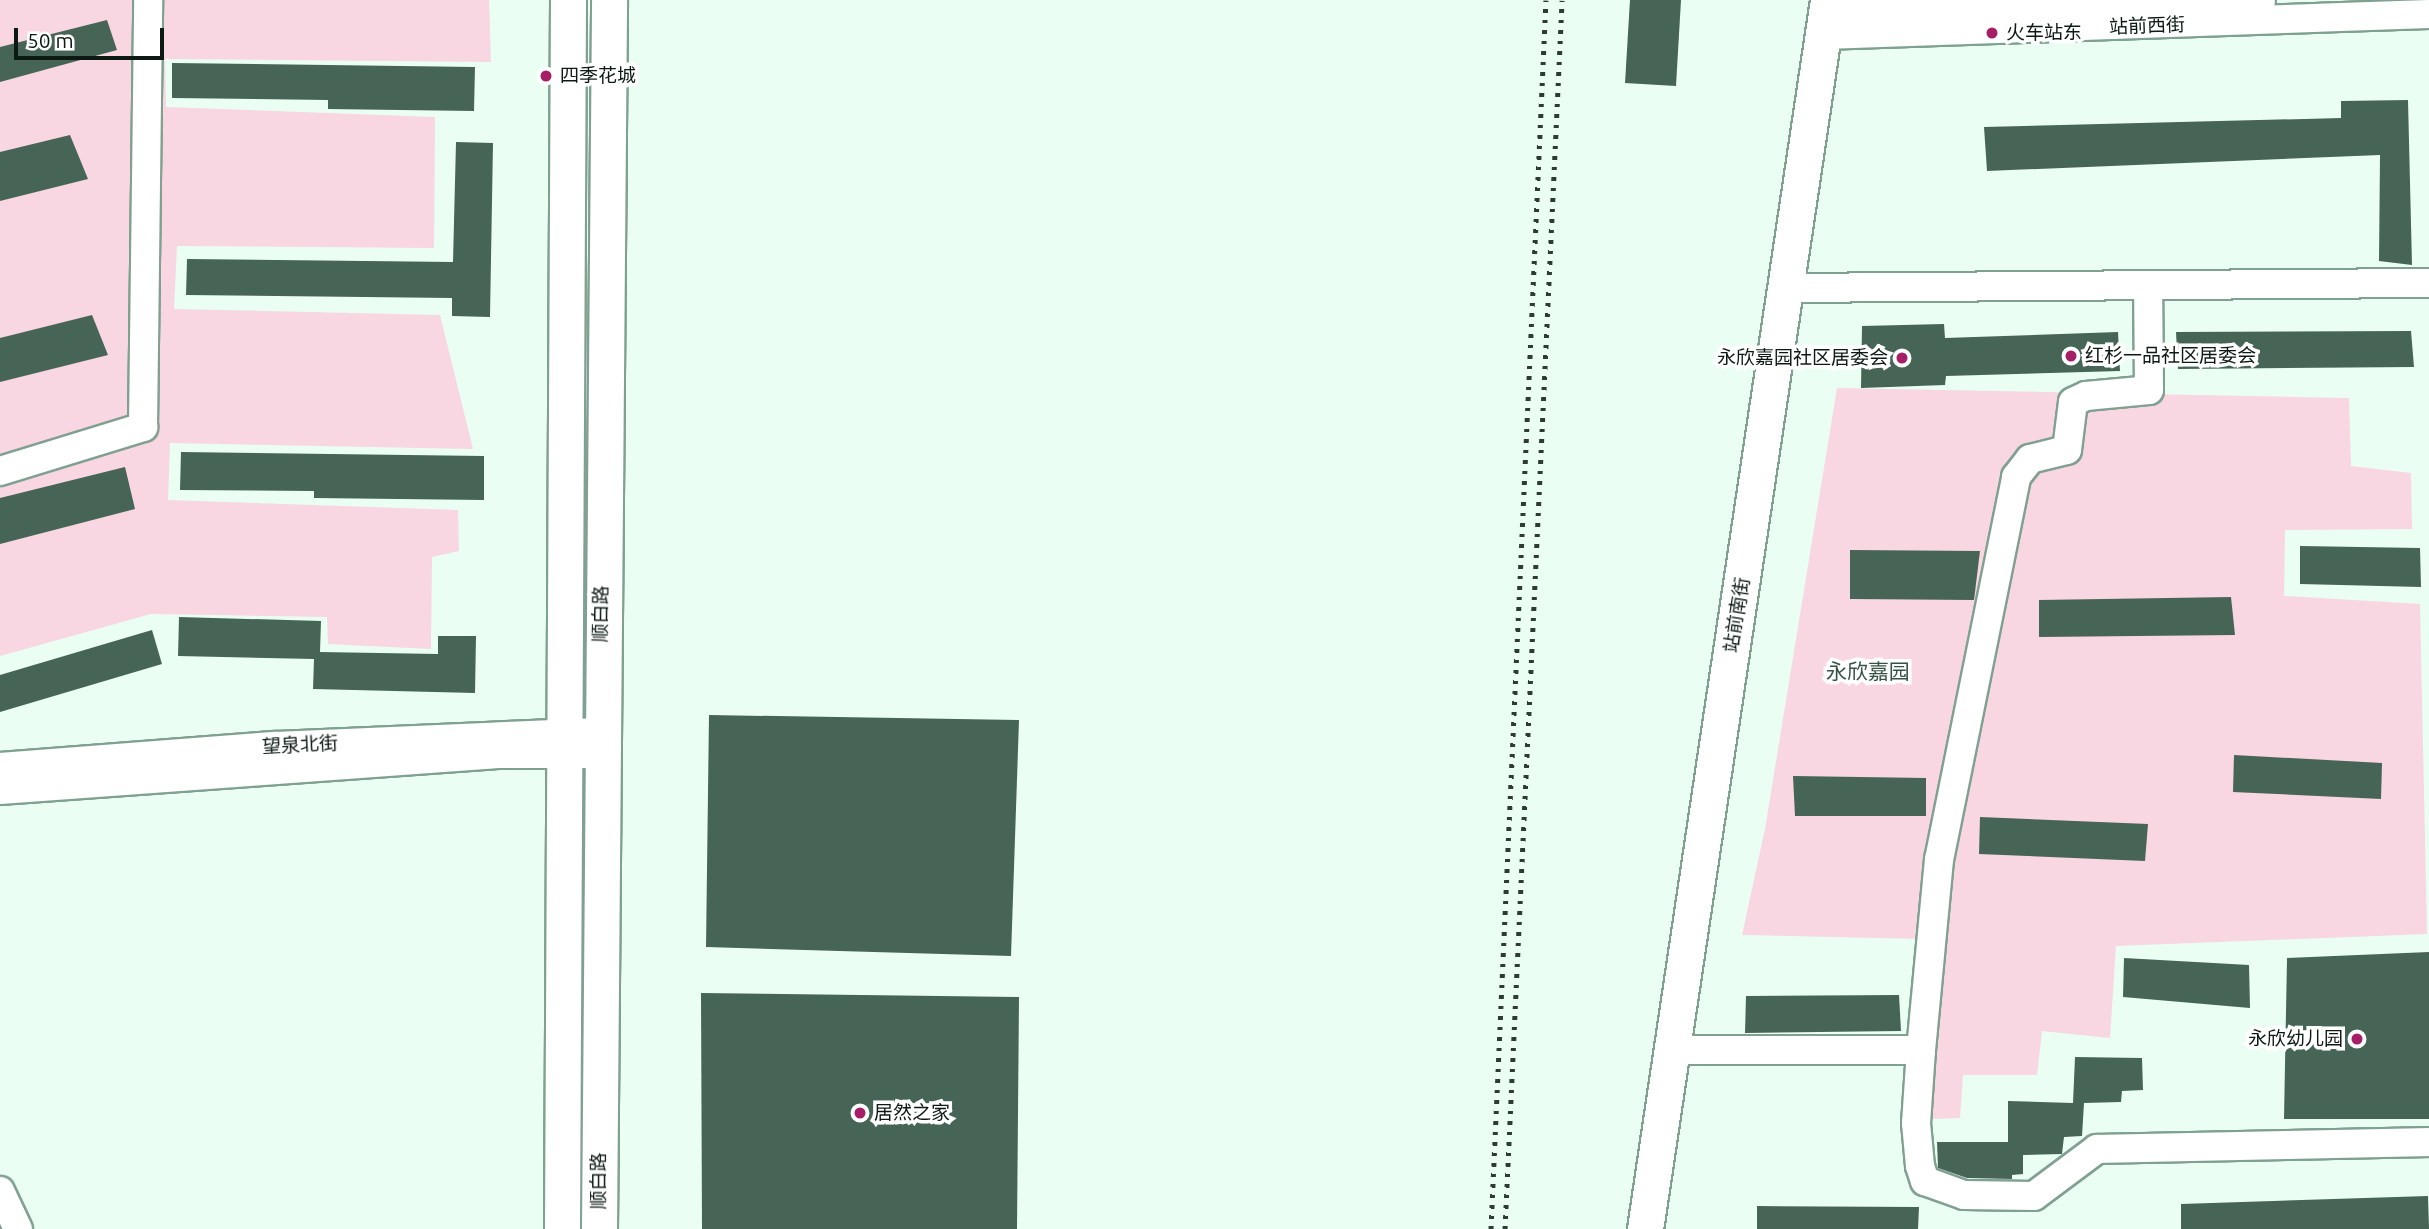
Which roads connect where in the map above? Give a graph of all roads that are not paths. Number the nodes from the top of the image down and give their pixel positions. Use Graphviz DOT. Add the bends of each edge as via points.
graph roads {
  1 [pos="148,0"];
  2 [pos="568,0"];
  3 [pos="609,0"];
  4 [pos="2327,0"];
  5 [pos="2429,14"];
  6 [pos="1826,17"];
  7 [pos="2429,283"];
  8 [pos="2148,285"];
  9 [pos="1786,288"];
  10 [pos="0,471"];
  11 [pos="564,743"];
  12 [pos="600,743"];
  13 [pos="0,767"];
  14 [pos="0,790"];
  15 [pos="1672,1050"];
  16 [pos="1922,1050"];
  17 [pos="2429,1142"];
  18 [pos="0,1191"];
  19 [pos="18,1229"];
  20 [pos="562,1229"];
  21 [pos="599,1229"];
  22 [pos="1645,1229"];
  1 -- 10 [label="street" via="144,427"];
  2 -- 11 [label="main road, 顺白路"];
  3 -- 12 [label="main road, 顺白路"];
  4 -- 6 [label="street, 站前西街"];
  5 -- 6 [label="street, 站前西街"];
  6 -- 9 [label="main road, 站前南街"];
  7 -- 8 [label="street"];
  8 -- 9 [label="street"];
  8 -- 16 [label="street" via="2149,390 2086,396 2073,402 2067,450 2030,459 2016,477 1939,860"];
  9 -- 15 [label="main road, 站前南街"];
  11 -- 12 [label="street, 望泉北街"];
  11 -- 13 [label="street, 望泉北街" via="276,746"];
  11 -- 14 [label="street, 望泉北街" via="499,754"];
  11 -- 20 [label="main road, 顺白路"];
  12 -- 21 [label="main road, 顺白路"];
  15 -- 16 [label="street"];
  15 -- 22 [label="main road, 站前南街"];
  16 -- 17 [label="street" via="1916,1123 1920,1166 1925,1181 1964,1195 2034,1196 2097,1149"];
  18 -- 19 [label="street"];
}
